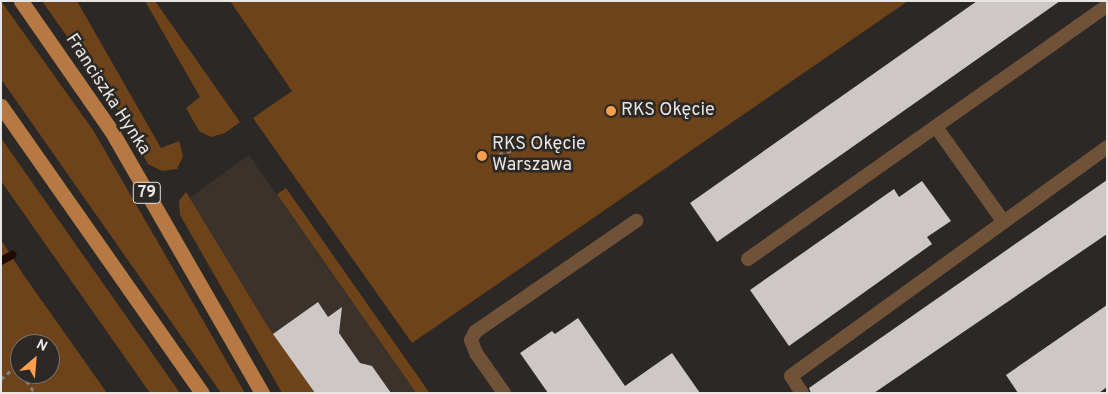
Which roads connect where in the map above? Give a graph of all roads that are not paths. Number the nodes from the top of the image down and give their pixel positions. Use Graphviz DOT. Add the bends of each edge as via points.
graph roads {
  1 [pos="21,1"];
  2 [pos="1107,6"];
  3 [pos="1,106"];
  4 [pos="936,127"];
  5 [pos="1107,147"];
  6 [pos="636,221"];
  7 [pos="1003,221"];
  8 [pos="748,259"];
  9 [pos="202,393"];
  10 [pos="262,393"];
  11 [pos="504,393"];
  12 [pos="802,393"];
  1 -- 10 [label="main road, Franciszka Hynka / 79" via="112,132"];
  2 -- 4 [label="lane"];
  3 -- 9 [label="main road"];
  4 -- 7 [label="lane"];
  4 -- 8 [label="lane"];
  5 -- 7 [label="lane"];
  6 -- 11 [label="lane" via="475,332 471,340 476,353"];
  7 -- 12 [label="lane" via="791,376"];
}
